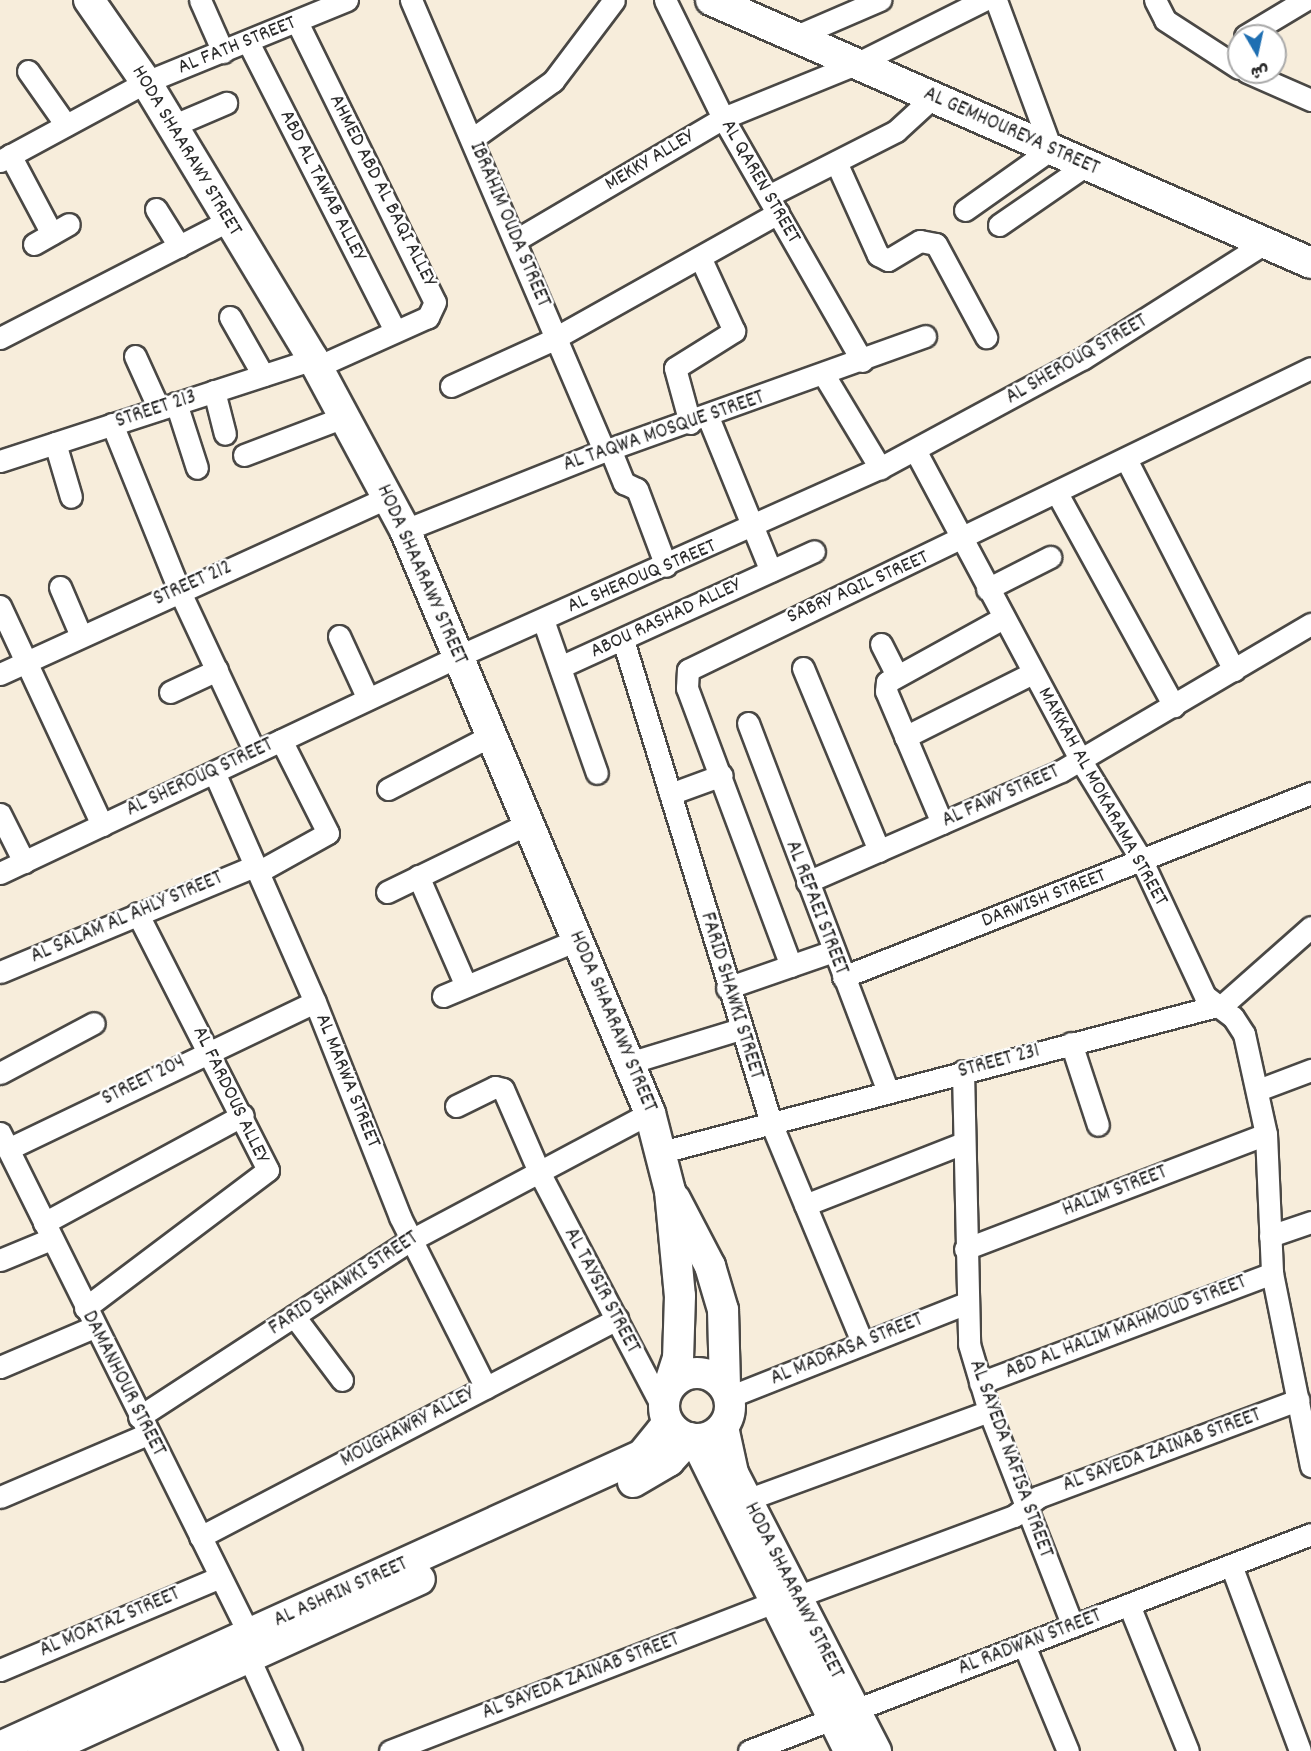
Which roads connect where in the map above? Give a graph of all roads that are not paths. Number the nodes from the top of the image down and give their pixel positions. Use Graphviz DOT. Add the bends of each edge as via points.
graph roads {
  1 [pos="89,0"];
  2 [pos="200,0"];
  3 [pos="347,0"];
  4 [pos="411,0"];
  5 [pos="614,0"];
  6 [pos="665,0"];
  7 [pos="711,0"];
  8 [pos="880,0"];
  9 [pos="984,0"];
  10 [pos="996,0"];
  11 [pos="1155,0"];
  12 [pos="1305,0"];
  13 [pos="297,22"];
  14 [pos="1265,24"];
  15 [pos="794,37"];
  16 [pos="248,42"];
  17 [pos="1227,47"];
  18 [pos="222,52"];
  19 [pos="1215,54"];
  20 [pos="1227,61"];
  21 [pos="856,64"];
  22 [pos="28,71"];
  23 [pos="146,82"];
  24 [pos="1274,84"];
  25 [pos="933,97"];
  26 [pos="1311,100"];
  27 [pos="226,103"];
  28 [pos="723,118"];
  29 [pos="66,125"];
  30 [pos="172,126"];
  31 [pos="472,139"];
  32 [pos="1051,149"];
  33 [pos="5,158"];
  34 [pos="836,162"];
  35 [pos="1086,165"];
  36 [pos="773,205"];
  37 [pos="156,209"];
  38 [pos="965,210"];
  39 [pos="228,221"];
  40 [pos="999,225"];
  41 [pos="52,234"];
  42 [pos="516,240"];
  43 [pos="1265,243"];
  44 [pos="180,246"];
  45 [pos="700,257"];
  46 [pos="1311,263"];
  47 [pos="230,317"];
  48 [pos="395,331"];
  49 [pos="925,336"];
  50 [pos="557,337"];
  51 [pos="986,337"];
  52 [pos="0,338"];
  53 [pos="135,356"];
  54 [pos="862,361"];
  55 [pos="315,363"];
  56 [pos="1311,368"];
  57 [pos="263,375"];
  58 [pos="824,375"];
  59 [pos="451,386"];
  60 [pos="214,391"];
  61 [pos="168,406"];
  62 [pos="344,417"];
  63 [pos="699,420"];
  64 [pos="112,424"];
  65 [pos="225,434"];
  66 [pos="55,443"];
  67 [pos="607,450"];
  68 [pos="915,450"];
  69 [pos="244,455"];
  70 [pos="0,461"];
  71 [pos="1126,461"];
  72 [pos="197,468"];
  73 [pos="880,468"];
  74 [pos="1058,495"];
  75 [pos="71,497"];
  76 [pos="388,497"];
  77 [pos="753,529"];
  78 [pos="405,530"];
  79 [pos="961,542"];
  80 [pos="814,551"];
  81 [pos="1050,557"];
  82 [pos="666,566"];
  83 [pos="771,571"];
  84 [pos="60,587"];
  85 [pos="987,589"];
  86 [pos="179,590"];
  87 [pos="0,606"];
  88 [pos="1003,618"];
  89 [pos="543,620"];
  90 [pos="1311,624"];
  91 [pos="81,636"];
  92 [pos="339,636"];
  93 [pos="623,640"];
  94 [pos="880,644"];
  95 [pos="459,656"];
  96 [pos="26,662"];
  97 [pos="560,667"];
  98 [pos="803,668"];
  99 [pos="217,670"];
  100 [pos="1234,670"];
  101 [pos="0,674"];
  102 [pos="896,674"];
  103 [pos="1033,674"];
  104 [pos="170,692"];
  105 [pos="368,699"];
  106 [pos="1174,706"];
  107 [pos="748,723"];
  108 [pos="492,735"];
  109 [pos="905,737"];
  110 [pos="281,740"];
  111 [pos="255,752"];
  112 [pos="1080,761"];
  113 [pos="214,772"];
  114 [pos="597,773"];
  115 [pos="722,775"];
  116 [pos="388,789"];
  117 [pos="1311,793"];
  118 [pos="670,794"];
  119 [pos="0,814"];
  120 [pos="529,823"];
  121 [pos="942,823"];
  122 [pos="102,825"];
  123 [pos="879,850"];
  124 [pos="1142,861"];
  125 [pos="24,862"];
  126 [pos="257,869"];
  127 [pos="0,873"];
  128 [pos="418,876"];
  129 [pos="807,882"];
  130 [pos="387,892"];
  131 [pos="137,912"];
  132 [pos="1311,927"];
  133 [pos="577,940"];
  134 [pos="833,951"];
  135 [pos="791,966"];
  136 [pos="0,972"];
  137 [pos="843,977"];
  138 [pos="466,986"];
  139 [pos="727,988"];
  140 [pos="443,996"];
  141 [pos="315,1002"];
  142 [pos="1216,1007"];
  143 [pos="94,1023"];
  144 [pos="740,1029"];
  145 [pos="1071,1042"];
  146 [pos="209,1049"];
  147 [pos="629,1063"];
  148 [pos="1311,1070"];
  149 [pos="963,1071"];
  150 [pos="0,1074"];
  151 [pos="1258,1090"];
  152 [pos="888,1092"];
  153 [pos="456,1106"];
  154 [pos="650,1113"];
  155 [pos="243,1115"];
  156 [pos="771,1123"];
  157 [pos="1098,1125"];
  158 [pos="1266,1134"];
  159 [pos="4,1141"];
  160 [pos="963,1143"];
  161 [pos="662,1152"];
  162 [pos="540,1174"];
  163 [pos="670,1191"];
  164 [pos="805,1205"];
  165 [pos="1311,1222"];
  166 [pos="47,1231"];
  167 [pos="1270,1236"];
  168 [pos="411,1240"];
  169 [pos="965,1249"];
  170 [pos="0,1260"];
  171 [pos="1272,1273"];
  172 [pos="964,1304"];
  173 [pos="294,1316"];
  174 [pos="90,1317"];
  175 [pos="617,1319"];
  176 [pos="863,1344"];
  177 [pos="0,1367"];
  178 [pos="342,1380"];
  179 [pos="980,1383"];
  180 [pos="486,1388"];
  181 [pos="1301,1388"];
  182 [pos="727,1392"];
  183 [pos="989,1411"];
  184 [pos="677,1419"];
  185 [pos="144,1426"];
  186 [pos="723,1427"];
  187 [pos="1311,1466"];
  188 [pos="0,1497"];
  189 [pos="746,1500"];
  190 [pos="1026,1506"];
  191 [pos="1311,1534"];
  192 [pos="200,1537"];
  193 [pos="1231,1565"];
  194 [pos="220,1577"];
  195 [pos="784,1600"];
  196 [pos="1129,1605"];
  197 [pos="1073,1626"];
  198 [pos="1024,1645"];
  199 [pos="249,1646"];
  200 [pos="0,1670"];
  201 [pos="844,1714"];
  202 [pos="0,1747"];
  203 [pos="43,1751"];
  204 [pos="291,1751"];
  205 [pos="390,1751"];
  206 [pos="749,1751"];
  207 [pos="849,1751"];
  208 [pos="876,1751"];
  209 [pos="1068,1751"];
  210 [pos="1188,1751"];
  211 [pos="1300,1751"];
  1 -- 23 [label="street, HODA SHAARAWY STREET"];
  2 -- 18 [label="street"];
  3 -- 13 [label="street, AL FATH STREET"];
  4 -- 31 [label="street, IBRAHIM OUDA STREET"];
  5 -- 31 [label="street" via="553,81"];
  6 -- 28 [label="street, AL QAREN STREET"];
  7 -- 15 [label="street, AL GEMHOUREYA STREET"];
  8 -- 15 [label="street"];
  9 -- 21 [label="street, MEKKY ALLEY"];
  10 -- 32 [label="street"];
  11 -- 19 [label="street" via="1165,20"];
  12 -- 14 [label="street"];
  13 -- 16 [label="street, AL FATH STREET"];
  13 -- 48 [label="street, AHMED ABD AL BAQI ALLEY" via="435,296 432,313"];
  15 -- 21 [label="street, AL GEMHOUREYA STREET"];
  16 -- 18 [label="street, AL FATH STREET"];
  16 -- 48 [label="street, ABD AL TAWAB ALLEY"];
  17 -- 19 [label="street"];
  18 -- 23 [label="street, AL FATH STREET"];
  19 -- 20 [label="street"];
  21 -- 25 [label="street, AL GEMHOUREYA STREET"];
  21 -- 28 [label="street, MEKKY ALLEY"];
  22 -- 29 [label="street"];
  23 -- 29 [label="street, AL FATH STREET"];
  23 -- 30 [label="street, HODA SHAARAWY STREET"];
  24 -- 26 [label="street"];
  25 -- 32 [label="street, AL GEMHOUREYA STREET"];
  25 -- 34 [label="street" via="915,119"];
  27 -- 30 [label="street"];
  28 -- 36 [label="street, AL QAREN STREET"];
  28 -- 42 [label="street, MEKKY ALLEY"];
  29 -- 33 [label="street, AL FATH STREET"];
  30 -- 39 [label="street, HODA SHAARAWY STREET"];
  31 -- 42 [label="street, IBRAHIM OUDA STREET"];
  32 -- 35 [label="street, AL GEMHOUREYA STREET"];
  32 -- 38 [label="street"];
  33 -- 41 [label="street"];
  34 -- 36 [label="street"];
  34 -- 51 [label="street" via="878,255 888,260 921,241 936,244"];
  35 -- 40 [label="street"];
  35 -- 43 [label="street, AL GEMHOUREYA STREET"];
  36 -- 45 [label="street"];
  36 -- 54 [label="street, AL QAREN STREET"];
  37 -- 44 [label="street"];
  39 -- 44 [label="street"];
  39 -- 55 [label="street, HODA SHAARAWY STREET"];
  42 -- 50 [label="street, IBRAHIM OUDA STREET"];
  43 -- 46 [label="street, AL GEMHOUREYA STREET"];
  43 -- 68 [label="street, AL SHEROUQ STREET" via="1082,359"];
  44 -- 52 [label="street"];
  45 -- 50 [label="street"];
  45 -- 63 [label="street" via="734,331 674,372"];
  47 -- 57 [label="street"];
  48 -- 55 [label="street, AHMED ABD AL BAQI ALLEY"];
  49 -- 54 [label="street, AL TAQWA MOSQUE STREET"];
  50 -- 59 [label="street"];
  50 -- 67 [label="street, IBRAHIM OUDA STREET"];
  53 -- 61 [label="street"];
  54 -- 58 [label="street, AL TAQWA MOSQUE STREET"];
  55 -- 57 [label="street, STREET 213"];
  55 -- 62 [label="street, HODA SHAARAWY STREET"];
  56 -- 71 [label="street, SABRY AQIL STREET"];
  57 -- 60 [label="street, STREET 213"];
  58 -- 63 [label="street, AL TAQWA MOSQUE STREET"];
  58 -- 73 [label="street"];
  60 -- 61 [label="street, STREET 213"];
  60 -- 65 [label="street"];
  61 -- 64 [label="street, STREET 213"];
  61 -- 72 [label="street"];
  62 -- 69 [label="street"];
  62 -- 76 [label="street, HODA SHAARAWY STREET"];
  63 -- 67 [label="street, AL TAQWA MOSQUE STREET"];
  63 -- 77 [label="street"];
  64 -- 66 [label="street, STREET 213"];
  64 -- 86 [label="street"];
  66 -- 70 [label="street, STREET 213"];
  66 -- 75 [label="street"];
  67 -- 78 [label="street, AL TAQWA MOSQUE STREET"];
  67 -- 82 [label="street, IBRAHIM OUDA STREET" via="624,483 637,489"];
  68 -- 73 [label="street, AL SHEROUQ STREET"];
  68 -- 79 [label="street, MAKKAH AL MOKARAMA STREET"];
  71 -- 74 [label="street, SABRY AQIL STREET"];
  71 -- 100 [label="street"];
  73 -- 77 [label="street, AL SHEROUQ STREET"];
  74 -- 79 [label="street, SABRY AQIL STREET"];
  74 -- 106 [label="street"];
  76 -- 78 [label="street, HODA SHAARAWY STREET"];
  76 -- 86 [label="street, STREET 212"];
  77 -- 82 [label="street, AL SHEROUQ STREET"];
  77 -- 83 [label="street"];
  78 -- 95 [label="street, HODA SHAARAWY STREET"];
  79 -- 85 [label="street, MAKKAH AL MOKARAMA STREET"];
  79 -- 115 [label="street, SABRY AQIL STREET" via="827,599 688,670 687,688"];
  80 -- 83 [label="street, ABOU RASHAD ALLEY"];
  81 -- 85 [label="street"];
  82 -- 89 [label="street, AL SHEROUQ STREET"];
  83 -- 93 [label="street, ABOU RASHAD ALLEY"];
  84 -- 91 [label="street"];
  85 -- 88 [label="street, MAKKAH AL MOKARAMA STREET"];
  86 -- 91 [label="street, STREET 212"];
  86 -- 99 [label="street"];
  87 -- 96 [label="street"];
  88 -- 102 [label="street"];
  88 -- 103 [label="street, MAKKAH AL MOKARAMA STREET"];
  89 -- 95 [label="street, AL SHEROUQ STREET"];
  89 -- 97 [label="street"];
  90 -- 100 [label="street, AL FAWY STREET"];
  91 -- 96 [label="street, STREET 212"];
  92 -- 105 [label="street"];
  93 -- 97 [label="street, ABOU RASHAD ALLEY"];
  93 -- 118 [label="street, FARID SHAWKI STREET"];
  94 -- 102 [label="street"];
  95 -- 105 [label="street, AL SHEROUQ STREET"];
  95 -- 108 [label="street, HODA SHAARAWY STREET"];
  96 -- 101 [label="street, STREET 212"];
  96 -- 122 [label="street"];
  97 -- 114 [label="street"];
  98 -- 123 [label="street"];
  99 -- 104 [label="street"];
  99 -- 111 [label="street"];
  100 -- 106 [label="street, AL FAWY STREET"];
  102 -- 109 [label="street" via="886,692"];
  103 -- 109 [label="street"];
  103 -- 112 [label="street, MAKKAH AL MOKARAMA STREET"];
  105 -- 110 [label="street, AL SHEROUQ STREET"];
  106 -- 112 [label="street, AL FAWY STREET"];
  107 -- 129 [label="street, AL REFAEI STREET"];
  108 -- 116 [label="street"];
  108 -- 120 [label="street, HODA SHAARAWY STREET"];
  109 -- 121 [label="street"];
  110 -- 111 [label="street, AL SHEROUQ STREET"];
  110 -- 126 [label="street, AL SALAM AL AHLY STREET" via="328,833"];
  111 -- 113 [label="street, AL SHEROUQ STREET"];
  112 -- 121 [label="street, AL FAWY STREET"];
  112 -- 124 [label="street, MAKKAH AL MOKARAMA STREET"];
  113 -- 122 [label="street, AL SHEROUQ STREET"];
  113 -- 126 [label="street, AL MARWA STREET"];
  115 -- 118 [label="street"];
  115 -- 135 [label="street, SABRY AQIL STREET"];
  117 -- 124 [label="street, DARWISH STREET"];
  118 -- 139 [label="street, FARID SHAWKI STREET"];
  119 -- 125 [label="street"];
  120 -- 128 [label="street"];
  120 -- 133 [label="street, HODA SHAARAWY STREET"];
  121 -- 123 [label="street, AL FAWY STREET"];
  122 -- 125 [label="street, AL SHEROUQ STREET"];
  123 -- 129 [label="street, AL FAWY STREET"];
  124 -- 137 [label="street, DARWISH STREET"];
  124 -- 142 [label="street, MAKKAH AL MOKARAMA STREET" via="1202,989"];
  125 -- 127 [label="street, AL SHEROUQ STREET"];
  126 -- 131 [label="street, AL SALAM AL AHLY STREET"];
  126 -- 141 [label="street, AL MARWA STREET"];
  128 -- 130 [label="street"];
  128 -- 138 [label="street"];
  129 -- 134 [label="street, AL REFAEI STREET"];
  131 -- 136 [label="street, AL SALAM AL AHLY STREET"];
  131 -- 146 [label="street, AL FARDOUS ALLEY"];
  132 -- 142 [label="street, STREET 231"];
  133 -- 138 [label="street"];
  133 -- 147 [label="street, HODA SHAARAWY STREET"];
  134 -- 135 [label="street"];
  134 -- 137 [label="street, AL REFAEI STREET"];
  135 -- 139 [label="street"];
  137 -- 152 [label="street, AL REFAEI STREET"];
  138 -- 140 [label="street"];
  139 -- 144 [label="street, FARID SHAWKI STREET"];
  141 -- 146 [label="street, STREET 204"];
  141 -- 168 [label="street, AL MARWA STREET"];
  142 -- 145 [label="street, STREET 231"];
  142 -- 151 [label="street, MAKKAH AL MOKARAMA STREET" via="1240,1025"];
  143 -- 150 [label="street"];
  144 -- 147 [label="street"];
  144 -- 156 [label="street, FARID SHAWKI STREET"];
  145 -- 149 [label="street, STREET 231"];
  145 -- 157 [label="street"];
  146 -- 155 [label="street, AL FARDOUS ALLEY"];
  146 -- 159 [label="street, STREET 204"];
  147 -- 154 [label="street, HODA SHAARAWY STREET"];
  148 -- 151 [label="street"];
  149 -- 152 [label="street, STREET 231"];
  149 -- 160 [label="street, AL SAYEDA NAFISA STREET"];
  151 -- 158 [label="street, MAKKAH AL MOKARAMA STREET"];
  152 -- 156 [label="street, STREET 231"];
  153 -- 162 [label="street, AL TAYSIR STREET" via="501,1087"];
  154 -- 161 [label="street, HODA SHAARAWY STREET"];
  154 -- 162 [label="street, FARID SHAWKI STREET"];
  155 -- 166 [label="street"];
  155 -- 174 [label="street, AL FARDOUS ALLEY" via="267,1161 266,1175"];
  156 -- 161 [label="street, STREET 231"];
  156 -- 164 [label="street, FARID SHAWKI STREET"];
  158 -- 167 [label="street, MAKKAH AL MOKARAMA STREET"];
  158 -- 169 [label="street, HALIM STREET"];
  159 -- 166 [label="street, DAMANHOUR STREET"];
  160 -- 164 [label="street"];
  160 -- 169 [label="street, AL SAYEDA NAFISA STREET"];
  161 -- 163 [label="street, HODA SHAARAWY STREET"];
  162 -- 168 [label="street, FARID SHAWKI STREET"];
  162 -- 175 [label="street, AL TAYSIR STREET"];
  163 -- 182 [label="street, HODA SHAARAWY STREET" via="706,1257 723,1310"];
  163 -- 184 [label="street, HODA SHAARAWY STREET" via="680,1327"];
  164 -- 176 [label="street, FARID SHAWKI STREET"];
  165 -- 167 [label="street"];
  166 -- 170 [label="street"];
  166 -- 174 [label="street, DAMANHOUR STREET"];
  167 -- 171 [label="street, MAKKAH AL MOKARAMA STREET"];
  168 -- 173 [label="street, FARID SHAWKI STREET"];
  168 -- 180 [label="street, AL MARWA STREET"];
  169 -- 172 [label="street, AL SAYEDA NAFISA STREET"];
  171 -- 179 [label="street, ABD AL HALIM MAHMOUD STREET"];
  171 -- 181 [label="street, MAKKAH AL MOKARAMA STREET"];
  172 -- 176 [label="street, AL MADRASA STREET"];
  172 -- 179 [label="street, AL SAYEDA NAFISA STREET"];
  173 -- 178 [label="street"];
  173 -- 185 [label="street, FARID SHAWKI STREET"];
  174 -- 177 [label="street, AL FARDOUS ALLEY"];
  174 -- 185 [label="street, DAMANHOUR STREET"];
  175 -- 180 [label="street, MOUGHAWRY ALLEY"];
  175 -- 184 [label="street, AL TAYSIR STREET"];
  176 -- 182 [label="street, AL MADRASA STREET"];
  179 -- 183 [label="street, AL SAYEDA NAFISA STREET"];
  180 -- 192 [label="street, MOUGHAWRY ALLEY"];
  181 -- 187 [label="street, MAKKAH AL MOKARAMA STREET"];
  181 -- 190 [label="street, AL SAYEDA ZAINAB STREET"];
  182 -- 184 [label="street" via="698,1372"];
  182 -- 186 [label="street, HODA SHAARAWY STREET"];
  183 -- 189 [label="street"];
  183 -- 190 [label="street, AL SAYEDA NAFISA STREET"];
  184 -- 186 [label="street"];
  184 -- 195 [label="street, HODA SHAARAWY STREET"];
  184 -- 199 [label="street, AL ASHRIN STREET" via="642,1455"];
  185 -- 188 [label="street"];
  185 -- 192 [label="street, DAMANHOUR STREET"];
  186 -- 189 [label="street, HODA SHAARAWY STREET" via="727,1457"];
  189 -- 195 [label="street, HODA SHAARAWY STREET"];
  190 -- 195 [label="street, AL SAYEDA ZAINAB STREET" via="1014,1516"];
  190 -- 197 [label="street, AL SAYEDA NAFISA STREET"];
  191 -- 193 [label="street, AL RADWAN STREET"];
  192 -- 194 [label="street, DAMANHOUR STREET"];
  193 -- 196 [label="street, AL RADWAN STREET"];
  193 -- 211 [label="street"];
  194 -- 199 [label="street, DAMANHOUR STREET"];
  194 -- 200 [label="street, AL MOATAZ STREET"];
  195 -- 201 [label="street, HODA SHAARAWY STREET"];
  195 -- 205 [label="street, AL SAYEDA ZAINAB STREET"];
  196 -- 197 [label="street, AL RADWAN STREET"];
  196 -- 210 [label="street"];
  197 -- 198 [label="street, AL RADWAN STREET"];
  198 -- 201 [label="street, AL RADWAN STREET"];
  198 -- 209 [label="street"];
  199 -- 202 [label="street, AL ASHRIN STREET"];
  199 -- 203 [label="street, AL ASHRIN STREET"];
  199 -- 204 [label="street, DAMANHOUR STREET"];
  201 -- 206 [label="street, AL RADWAN STREET"];
  201 -- 207 [label="street, HODA SHAARAWY STREET"];
  201 -- 208 [label="street, HODA SHAARAWY STREET"];
}
